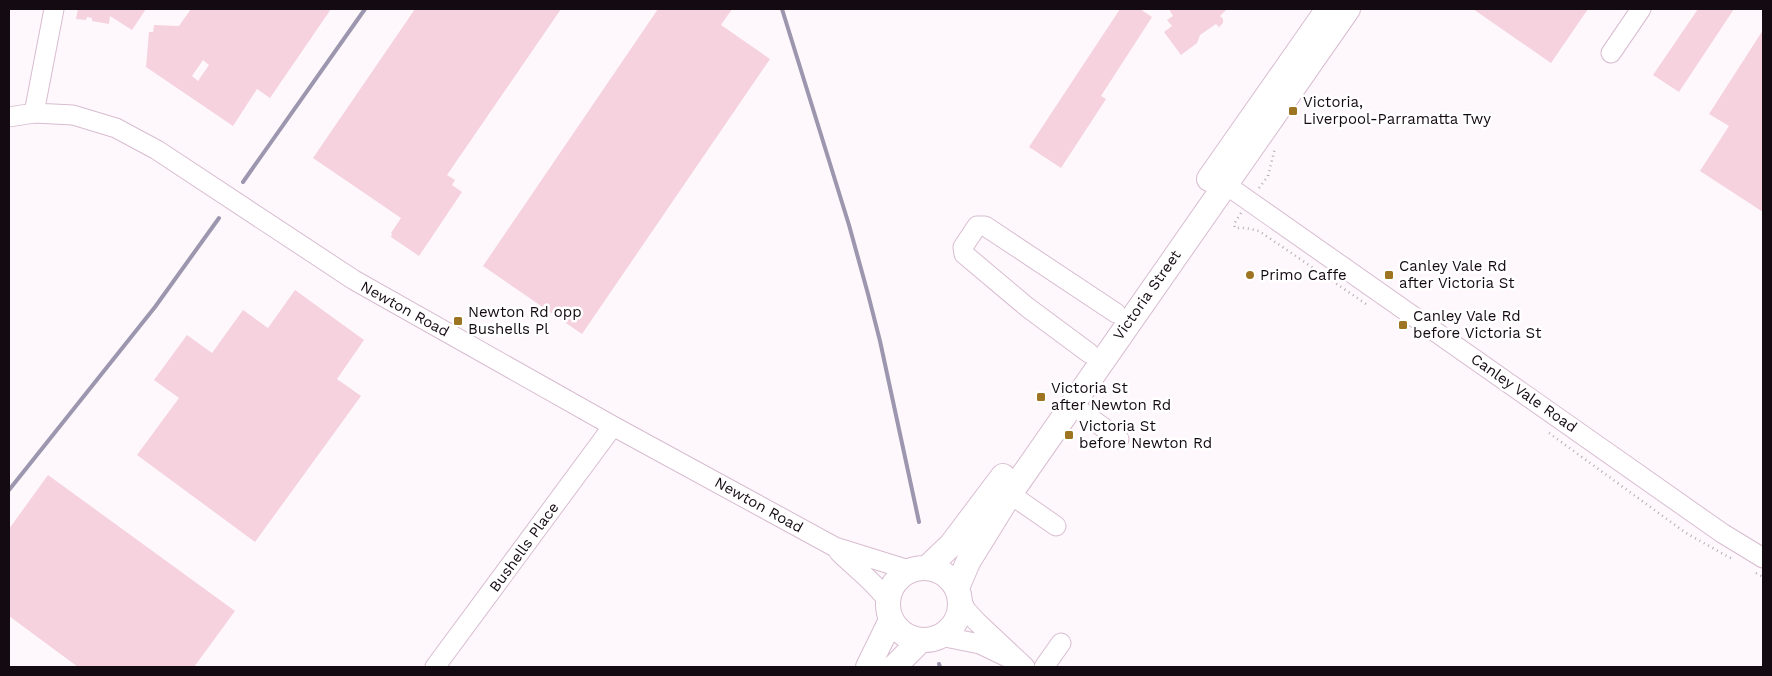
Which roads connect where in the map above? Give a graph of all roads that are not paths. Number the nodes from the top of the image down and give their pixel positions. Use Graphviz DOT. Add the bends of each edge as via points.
graph roads {
  1 [pos="54,9"];
  2 [pos="1328,9"];
  3 [pos="1348,9"];
  4 [pos="1641,9"];
  5 [pos="1611,53"];
  6 [pos="34,113"];
  7 [pos="9,117"];
  8 [pos="1218,179"];
  9 [pos="1116,313"];
  10 [pos="1089,353"];
  11 [pos="1071,404"];
  12 [pos="613,426"];
  13 [pos="1119,439"];
  14 [pos="1010,494"];
  15 [pos="1056,526"];
  16 [pos="835,547"];
  17 [pos="1759,565"];
  18 [pos="919,569"];
  19 [pos="958,592"];
  20 [pos="889,610"];
  21 [pos="930,638"];
  22 [pos="1061,643"];
  23 [pos="1021,664"];
  24 [pos="435,667"];
  25 [pos="868,667"];
  26 [pos="894,667"];
  27 [pos="1044,667"];
  1 -- 6 [label="street"];
  2 -- 8 [label="main road, Victoria Street"];
  3 -- 8 [label="main road, Victoria Street"];
  4 -- 5 [label="street"];
  6 -- 7 [label="street, Newton Road"];
  6 -- 12 [label="street, Newton Road" via="73,115 90,120 116,128 157,150 354,280"];
  8 -- 9 [label="main road, Victoria Street"];
  8 -- 11 [label="main road, Victoria Street"];
  8 -- 17 [label="street, Canley Vale Road" via="1722,533"];
  9 -- 10 [label="main road, Victoria Street"];
  9 -- 10 [label="street" via="985,226 977,226 963,247 964,254"];
  10 -- 18 [label="main road, Victoria Street" via="951,545"];
  11 -- 13 [label="street"];
  11 -- 14 [label="main road, Victoria Street"];
  12 -- 16 [label="street, Newton Road"];
  12 -- 24 [label="street, Bushells Place"];
  14 -- 15 [label="street"];
  14 -- 19 [label="main road, Victoria Street" via="968,562"];
  16 -- 18 [label="street, Newton Road"];
  16 -- 20 [label="street" via="868,577"];
  18 -- 19 [label="main road" via="940,571 950,578"];
  18 -- 20 [label="main road" via="901,575 894,582"];
  19 -- 21 [label="main road" via="959,614 955,623"];
  19 -- 23 [label="street" via="966,610"];
  20 -- 21 [label="main road" via="898,630 908,637"];
  20 -- 25 [label="main road" via="877,651"];
  21 -- 23 [label="street" via="951,637 980,644"];
  21 -- 26 [label="main road"];
  22 -- 27 [label="street"];
}
